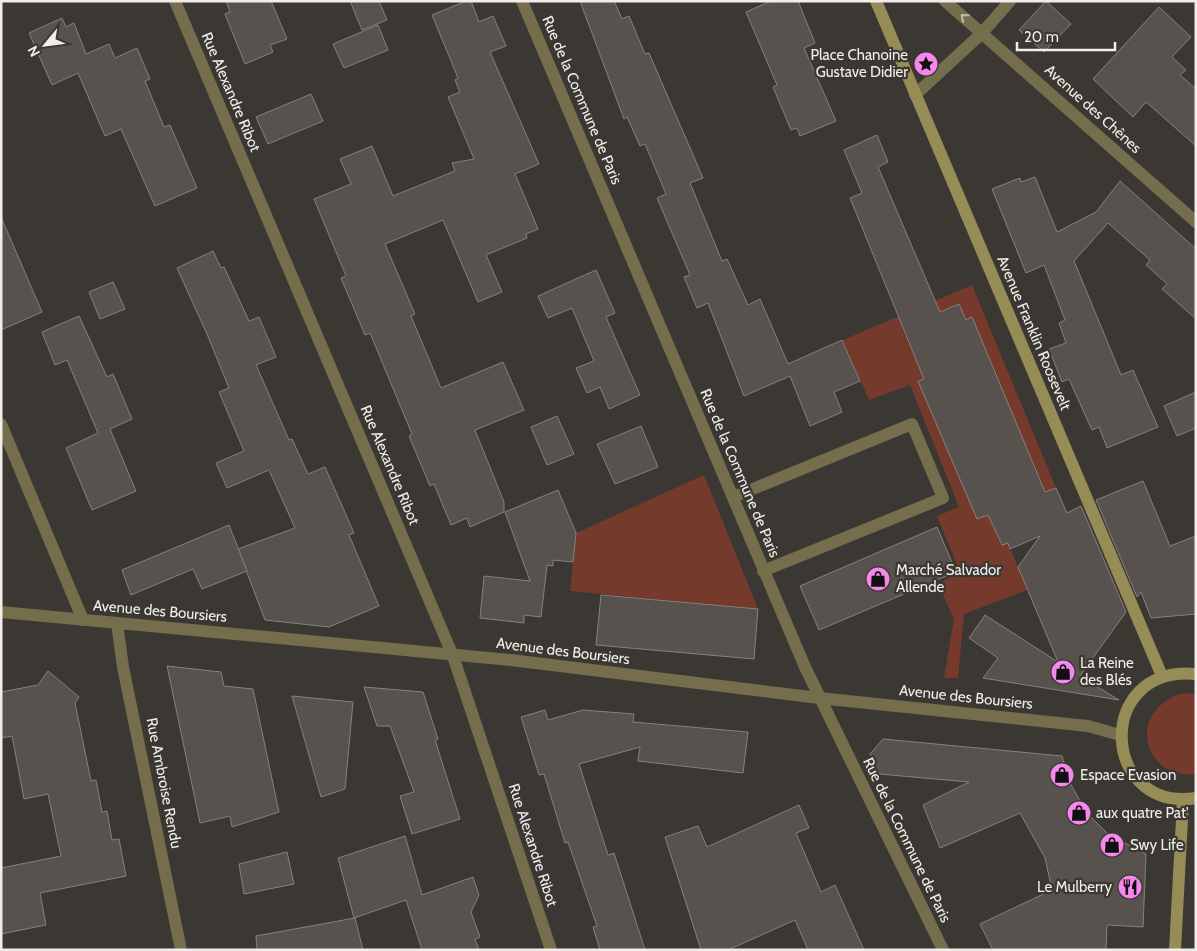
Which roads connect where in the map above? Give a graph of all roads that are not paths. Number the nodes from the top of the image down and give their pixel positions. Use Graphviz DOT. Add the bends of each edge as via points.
graph roads {
  1 [pos="175,1"];
  2 [pos="522,1"];
  3 [pos="876,1"];
  4 [pos="945,1"];
  5 [pos="1010,1"];
  6 [pos="982,33"];
  7 [pos="915,95"];
  8 [pos="1196,222"];
  9 [pos="1,424"];
  10 [pos="733,497"];
  11 [pos="763,572"];
  12 [pos="1,612"];
  13 [pos="83,620"];
  14 [pos="117,623"];
  15 [pos="453,656"];
  16 [pos="1196,674"];
  17 [pos="1162,676"];
  18 [pos="819,698"];
  19 [pos="1120,735"];
  20 [pos="1196,798"];
  21 [pos="1183,800"];
  22 [pos="181,950"];
  23 [pos="550,950"];
  24 [pos="943,950"];
  25 [pos="1175,950"];
  1 -- 15 [label="street, Rue Alexandre Ribot"];
  2 -- 10 [label="street, Rue de la Commune de Paris"];
  3 -- 7 [label="street, Avenue Franklin Roosevelt"];
  6 -- 4 [label="street, Avenue des Chênes, one-way"];
  5 -- 6 [label="street"];
  6 -- 7 [label="street"];
  6 -- 8 [label="street, Avenue des Chênes"];
  7 -- 17 [label="street, Avenue Franklin Roosevelt"];
  9 -- 13 [label="street"];
  10 -- 11 [label="street, Rue de la Commune de Paris"];
  10 -- 11 [label="street" via="912,424 942,498"];
  11 -- 18 [label="street, Rue de la Commune de Paris"];
  12 -- 13 [label="street, Avenue des Boursiers"];
  13 -- 14 [label="street, Avenue des Boursiers"];
  14 -- 15 [label="street, Avenue des Boursiers"];
  14 -- 22 [label="street, Rue Ambroise Rendu"];
  15 -- 18 [label="street, Avenue des Boursiers" via="511,660"];
  15 -- 23 [label="street, Rue Alexandre Ribot"];
  16 -- 17 [label="street"];
  17 -- 19 [label="street" via="1146,685 1132,699 1123,716"];
  18 -- 19 [label="street, Avenue des Boursiers" via="1088,726"];
  18 -- 24 [label="street, Rue de la Commune de Paris"];
  19 -- 21 [label="street" via="1123,755 1145,787 1163,796"];
  20 -- 21 [label="street"];
  21 -- 25 [label="street"];
}
